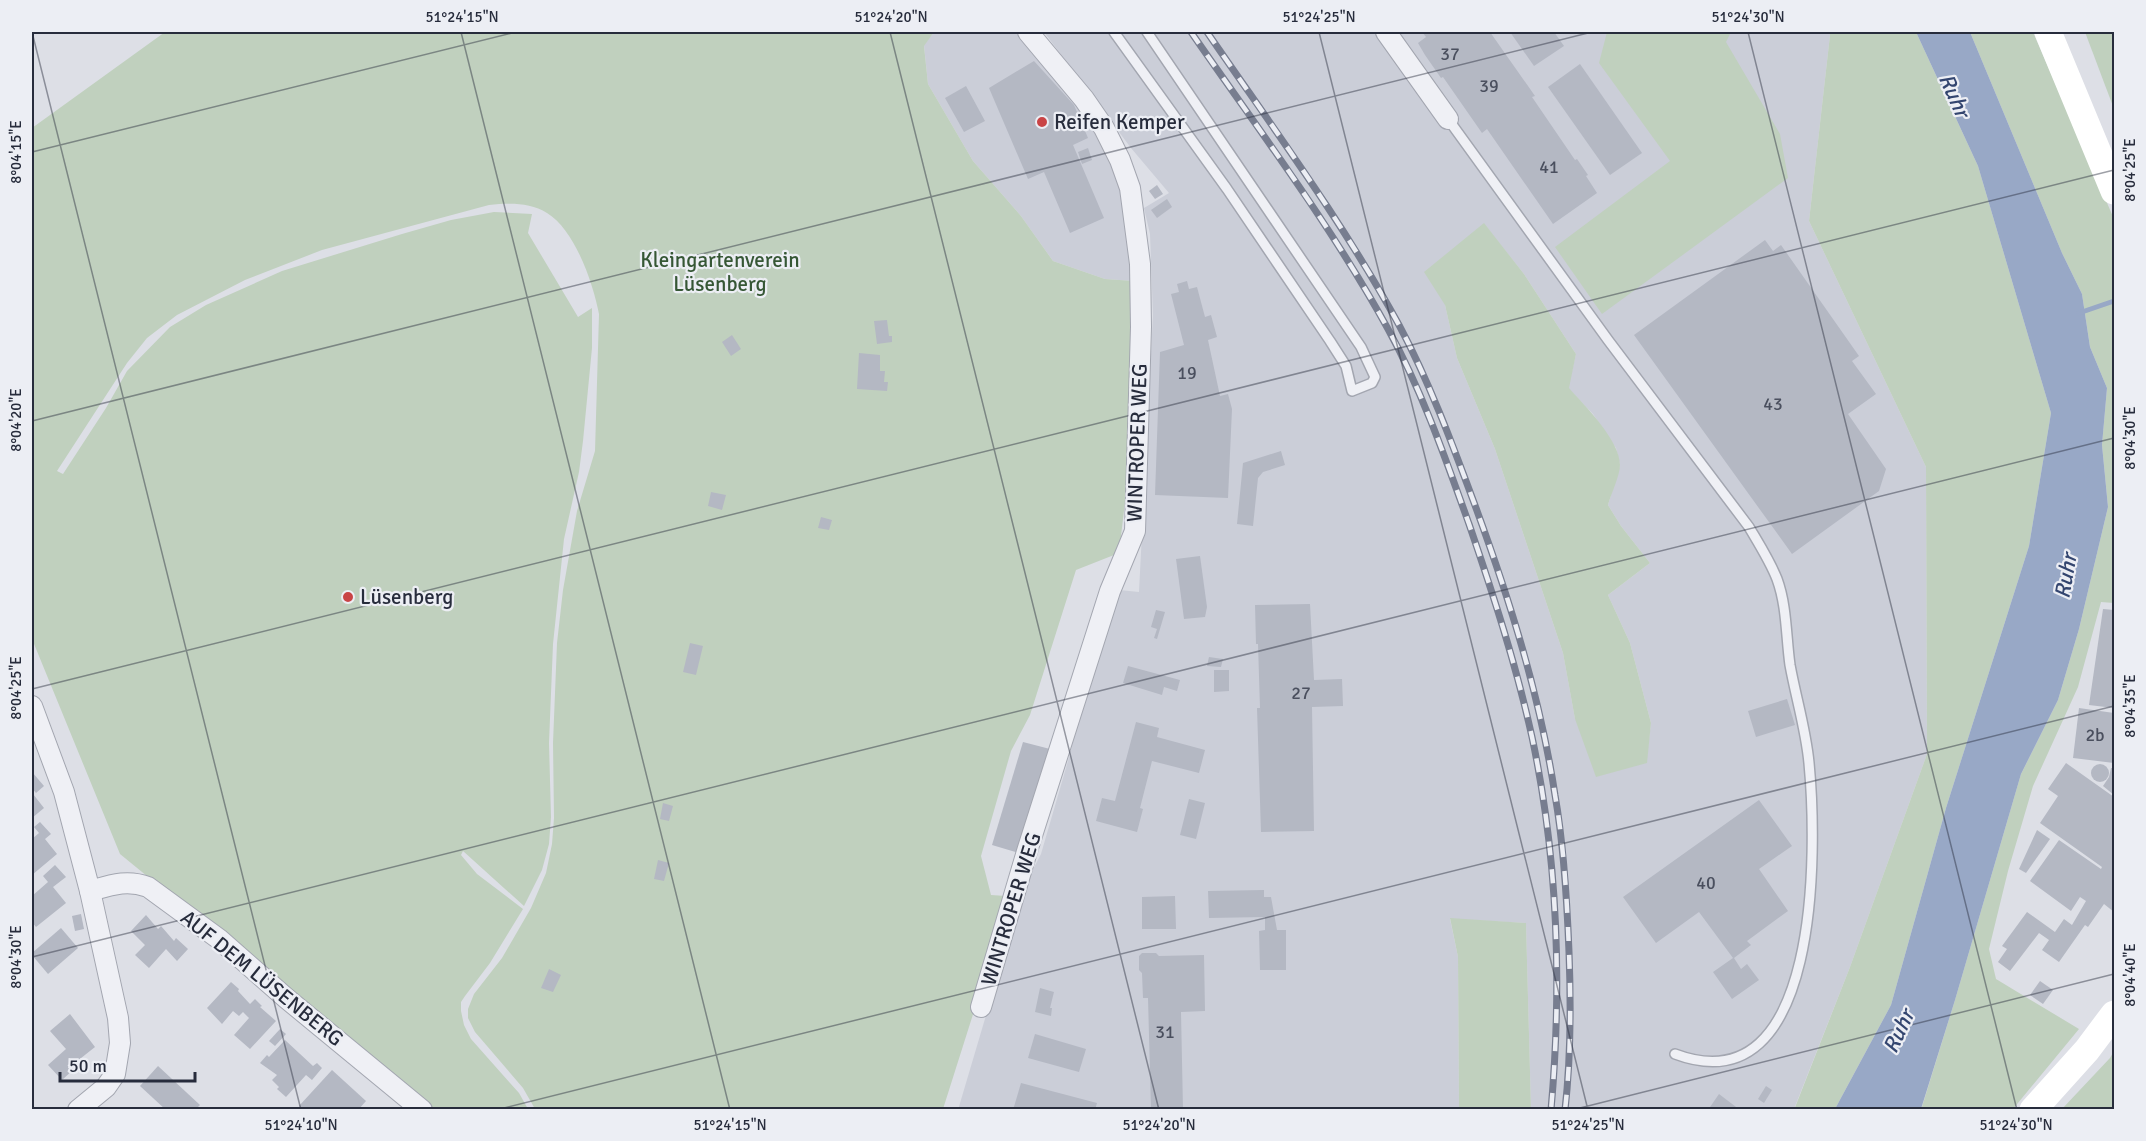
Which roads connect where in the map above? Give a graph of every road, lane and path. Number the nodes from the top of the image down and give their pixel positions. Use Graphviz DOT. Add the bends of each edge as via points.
graph roads {
  1 [pos="1028,32"];
  2 [pos="1114,32"];
  3 [pos="1147,32"];
  4 [pos="1386,32"];
  5 [pos="2048,32"];
  6 [pos="1448,119"];
  7 [pos="2115,191"];
  8 [pos="32,706"];
  9 [pos="90,891"];
  10 [pos="981,1007"];
  11 [pos="2115,1014"];
  12 [pos="1675,1054"];
  13 [pos="78,1110"];
  14 [pos="423,1110"];
  15 [pos="2033,1110"];
  1 -- 10 [label="street, WINTROPER WEG" via="1104,128 1130,188 1140,252 1135,531 1110,591"];
  2 -- 3 [label="lane" via="1330,341 1346,366 1352,391 1372,383 1375,377 1355,338"];
  4 -- 6 [label="street"];
  5 -- 7 [label="main road"];
  6 -- 12 [label="lane" via="1749,527 1779,589 1811,781 1812,880 1797,975 1777,1022 1752,1050 1731,1059 1712,1061"];
  8 -- 9 [label="street" via="64,792"];
  9 -- 13 [label="street" via="120,1043 115,1074 106,1087"];
  9 -- 14 [label="street, AUF DEM LÜSENBERG" via="125,882 148,887 219,939"];
  11 -- 15 [label="main road"];
}
